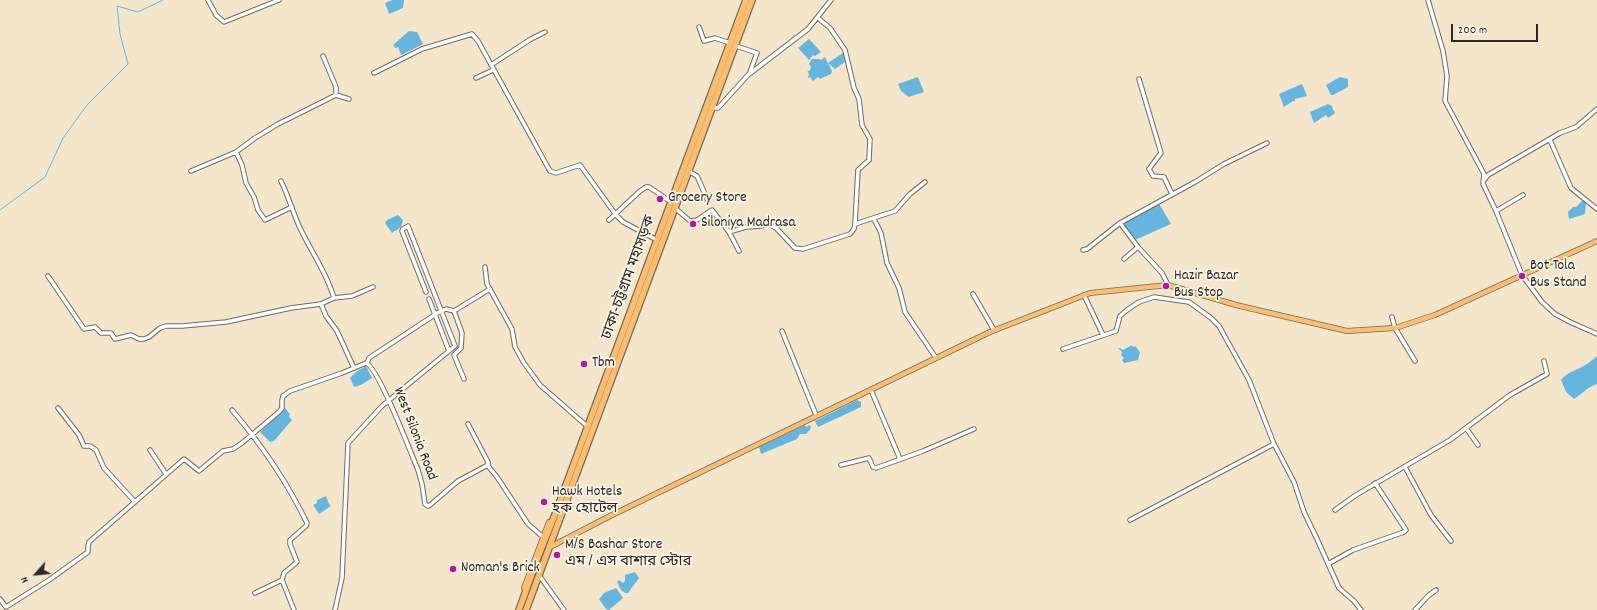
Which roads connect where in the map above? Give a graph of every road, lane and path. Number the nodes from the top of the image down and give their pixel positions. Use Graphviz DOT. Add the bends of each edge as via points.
graph roads {
  1 [pos="208,0"];
  2 [pos="279,0"];
  3 [pos="746,0"];
  4 [pos="752,0"];
  5 [pos="831,0"];
  6 [pos="1428,0"];
  7 [pos="818,18"];
  8 [pos="699,27"];
  9 [pos="545,32"];
  10 [pos="733,44"];
  11 [pos="323,56"];
  12 [pos="491,65"];
  13 [pos="493,70"];
  14 [pos="374,73"];
  15 [pos="750,73"];
  16 [pos="476,78"];
  17 [pos="1139,79"];
  18 [pos="336,95"];
  19 [pos="349,99"];
  20 [pos="711,108"];
  21 [pos="1597,110"];
  22 [pos="1550,140"];
  23 [pos="1267,143"];
  24 [pos="236,152"];
  25 [pos="191,171"];
  26 [pos="688,171"];
  27 [pos="1484,180"];
  28 [pos="281,181"];
  29 [pos="925,182"];
  30 [pos="1172,194"];
  31 [pos="1523,195"];
  32 [pos="708,201"];
  33 [pos="671,202"];
  34 [pos="292,207"];
  35 [pos="675,208"];
  36 [pos="1597,209"];
  37 [pos="1496,211"];
  38 [pos="616,215"];
  39 [pos="874,219"];
  40 [pos="609,220"];
  41 [pos="1120,223"];
  42 [pos="855,224"];
  43 [pos="729,232"];
  44 [pos="657,240"];
  45 [pos="1597,241"];
  46 [pos="1138,247"];
  47 [pos="1083,250"];
  48 [pos="739,251"];
  49 [pos="1124,259"];
  50 [pos="485,267"];
  51 [pos="1522,275"];
  52 [pos="48,276"];
  53 [pos="1168,285"];
  54 [pos="373,287"];
  55 [pos="490,289"];
  56 [pos="426,292"];
  57 [pos="973,294"];
  58 [pos="1084,296"];
  59 [pos="334,298"];
  60 [pos="429,299"];
  61 [pos="320,304"];
  62 [pos="633,304"];
  63 [pos="639,307"];
  64 [pos="442,311"];
  65 [pos="454,311"];
  66 [pos="629,313"];
  67 [pos="436,314"];
  68 [pos="636,315"];
  69 [pos="1392,317"];
  70 [pos="1396,328"];
  71 [pos="994,330"];
  72 [pos="782,331"];
  73 [pos="1597,334"];
  74 [pos="1103,335"];
  75 [pos="1064,349"];
  76 [pos="449,351"];
  77 [pos="936,358"];
  78 [pos="1415,361"];
  79 [pos="1544,361"];
  80 [pos="367,363"];
  81 [pos="354,368"];
  82 [pos="464,379"];
  83 [pos="870,390"];
  84 [pos="388,402"];
  85 [pos="58,408"];
  86 [pos="232,410"];
  87 [pos="816,415"];
  88 [pos="468,424"];
  89 [pos="588,427"];
  90 [pos="1466,428"];
  91 [pos="974,429"];
  92 [pos="252,434"];
  93 [pos="1274,444"];
  94 [pos="1478,445"];
  95 [pos="150,450"];
  96 [pos="900,459"];
  97 [pos="841,465"];
  98 [pos="488,466"];
  99 [pos="1405,468"];
  100 [pos="166,474"];
  101 [pos="1375,484"];
  102 [pos="135,502"];
  103 [pos="1335,510"];
  104 [pos="559,512"];
  105 [pos="1130,520"];
  106 [pos="543,537"];
  107 [pos="555,538"];
  108 [pos="562,541"];
  109 [pos="1451,541"];
  110 [pos="552,546"];
  111 [pos="1328,564"];
  112 [pos="541,578"];
  113 [pos="282,580"];
  114 [pos="1436,590"];
  115 [pos="255,594"];
  116 [pos="0,599"];
  117 [pos="522,604"];
  118 [pos="526,609"];
  119 [pos="294,610"];
  120 [pos="335,610"];
  121 [pos="519,610"];
  122 [pos="564,610"];
  123 [pos="1361,610"];
  124 [pos="1415,610"];
  1 -- 2 [label="street" via="216,15 224,22"];
  3 -- 10 [label="highway, ঢাকা-চট্টগ্রাম মহাসড়ক"];
  4 -- 10 [label="highway, ঢাকা-চট্টগ্রাম মহাসড়ক"];
  5 -- 7 [label="street"];
  6 -- 27 [label="street" via="1443,51 1447,76 1445,102 1483,172"];
  7 -- 15 [label="street" via="808,29"];
  7 -- 42 [label="street" via="830,28 845,50 859,99 862,126 870,139 869,160 858,170"];
  8 -- 10 [label="street" via="704,42 715,38"];
  9 -- 12 [label="street"];
  10 -- 15 [label="street" via="757,53"];
  10 -- 20 [label="highway, ঢাকা-চট্টগ্রাম মহাসড়ক"];
  10 -- 33 [label="highway, ঢাকা-চট্টগ্রাম মহাসড়ক"];
  11 -- 18 [label="street" via="336,87"];
  12 -- 13 [label="street"];
  12 -- 14 [label="street" via="478,41 469,34 422,49"];
  13 -- 16 [label="street"];
  13 -- 38 [label="street" via="550,171 556,173 580,165"];
  15 -- 20 [label="street" via="718,108"];
  17 -- 30 [label="street" via="1161,153 1149,169 1153,176 1164,177"];
  18 -- 19 [label="street"];
  18 -- 24 [label="street" via="278,124"];
  20 -- 26 [label="highway, ঢাকা-চট্টগ্রাম মহাসড়ক"];
  21 -- 22 [label="street" via="1576,127"];
  22 -- 27 [label="street" via="1488,175"];
  22 -- 36 [label="street" via="1571,188"];
  23 -- 30 [label="street"];
  24 -- 25 [label="street"];
  24 -- 34 [label="street" via="246,183 265,220"];
  26 -- 32 [label="street" via="697,176"];
  26 -- 35 [label="highway, ঢাকা-চট্টগ্রাম মহাসড়ক"];
  27 -- 37 [label="street" via="1483,184"];
  28 -- 34 [label="street"];
  29 -- 39 [label="street" via="895,211"];
  30 -- 41 [label="street"];
  31 -- 37 [label="street"];
  33 -- 38 [label="street" via="646,187"];
  33 -- 44 [label="highway, ঢাকা-চট্টগ্রাম মহাসড়ক"];
  34 -- 59 [label="street" via="330,282"];
  35 -- 43 [label="street" via="690,221 697,220 712,210"];
  35 -- 63 [label="highway, ঢাকা-চট্টগ্রাম মহাসড়ক"];
  37 -- 51 [label="street"];
  38 -- 40 [label="street"];
  38 -- 44 [label="street" via="623,222"];
  39 -- 42 [label="street"];
  39 -- 77 [label="street" via="905,312"];
  41 -- 46 [label="street"];
  41 -- 47 [label="street" via="1088,249"];
  42 -- 43 [label="street" via="850,234 803,248 793,247 769,224"];
  43 -- 48 [label="street"];
  44 -- 62 [label="highway, ঢাকা-চট্টগ্রাম মহাসড়ক"];
  45 -- 51 [label="main road"];
  46 -- 49 [label="street"];
  46 -- 53 [label="street" via="1162,273"];
  50 -- 55 [label="street"];
  51 -- 70 [label="main road" via="1435,315"];
  51 -- 73 [label="street" via="1542,302 1555,314"];
  52 -- 61 [label="street" via="84,329 95,328 101,333 111,333 116,339 131,335 144,339 166,326 226,322"];
  53 -- 58 [label="main road" via="1090,293"];
  53 -- 70 [label="main road" via="1236,305 1347,331"];
  54 -- 59 [label="street" via="352,296"];
  55 -- 65 [label="street"];
  55 -- 89 [label="street" via="512,329 515,346 528,370"];
  56 -- 64 [label="street" via="402,231 408,226"];
  57 -- 71 [label="street"];
  58 -- 71 [label="main road"];
  58 -- 74 [label="street"];
  59 -- 61 [label="street"];
  60 -- 67 [label="street"];
  61 -- 81 [label="street" via="337,331"];
  62 -- 63 [label="highway" via="634,309"];
  62 -- 66 [label="highway, ঢাকা-চট্টগ্রাম মহাসড়ক"];
  63 -- 68 [label="highway, ঢাকা-চট্টগ্রাম মহাসড়ক"];
  64 -- 65 [label="street"];
  64 -- 67 [label="street"];
  64 -- 76 [label="street" via="455,346"];
  65 -- 82 [label="street" via="462,333 461,348 454,355"];
  66 -- 68 [label="highway" via="633,311"];
  66 -- 89 [label="highway, ঢাকা-চট্টগ্রাম মহাসড়ক"];
  67 -- 76 [label="street"];
  67 -- 80 [label="street" via="369,358"];
  68 -- 104 [label="highway, ঢাকা-চট্টগ্রাম মহাসড়ক"];
  69 -- 70 [label="street"];
  70 -- 78 [label="street"];
  71 -- 77 [label="main road"];
  72 -- 87 [label="street"];
  74 -- 75 [label="street"];
  74 -- 93 [label="street" via="1116,331 1120,316 1139,302 1154,297 1189,302 1219,326 1249,380"];
  76 -- 84 [label="street"];
  77 -- 83 [label="main road"];
  79 -- 90 [label="street" via="1547,374 1510,395"];
  80 -- 81 [label="street"];
  80 -- 84 [label="street, West Silonia Road" via="374,370"];
  81 -- 92 [label="street" via="290,391 282,400 282,409"];
  83 -- 87 [label="main road"];
  83 -- 96 [label="street"];
  84 -- 98 [label="street, West Silonia Road" via="418,470 425,504 428,506 458,481"];
  84 -- 120 [label="street" via="373,414 348,442 342,578"];
  85 -- 102 [label="street" via="84,446 96,450 104,468"];
  86 -- 92 [label="street"];
  87 -- 108 [label="main road"];
  88 -- 98 [label="street"];
  89 -- 104 [label="highway, ঢাকা-চট্টগ্রাম মহাসড়ক"];
  90 -- 94 [label="street"];
  90 -- 99 [label="street"];
  91 -- 96 [label="street"];
  92 -- 100 [label="street" via="233,449 223,451 199,471 184,459"];
  92 -- 113 [label="street" via="294,496 307,523 290,540 298,562 284,573"];
  93 -- 105 [label="street"];
  93 -- 111 [label="street" via="1294,482 1304,512"];
  95 -- 100 [label="street"];
  96 -- 97 [label="street" via="876,468 869,458"];
  98 -- 106 [label="street" via="528,524"];
  99 -- 101 [label="street"];
  99 -- 109 [label="street" via="1431,515"];
  100 -- 102 [label="street"];
  101 -- 103 [label="street"];
  101 -- 111 [label="street" via="1406,530 1353,550"];
  102 -- 116 [label="street" via="89,542 88,552 6,607"];
  104 -- 106 [label="main road" via="551,520"];
  104 -- 107 [label="main road"];
  104 -- 117 [label="highway, ঢাকা-চট্টগ্রাম মহাসড়ক" via="538,557"];
  104 -- 118 [label="highway, ঢাকা-চট্টগ্রাম মহাসড়ক"];
  106 -- 117 [label="main road" via="527,578"];
  107 -- 108 [label="main road"];
  107 -- 110 [label="main road"];
  108 -- 110 [label="main road"];
  110 -- 112 [label="main road"];
  111 -- 123 [label="street" via="1339,588"];
  112 -- 118 [label="main road"];
  112 -- 122 [label="street"];
  113 -- 115 [label="street"];
  113 -- 119 [label="street"];
  114 -- 124 [label="street"];
  117 -- 121 [label="highway, ঢাকা-চট্টগ্রাম মহাসড়ক"];
}
